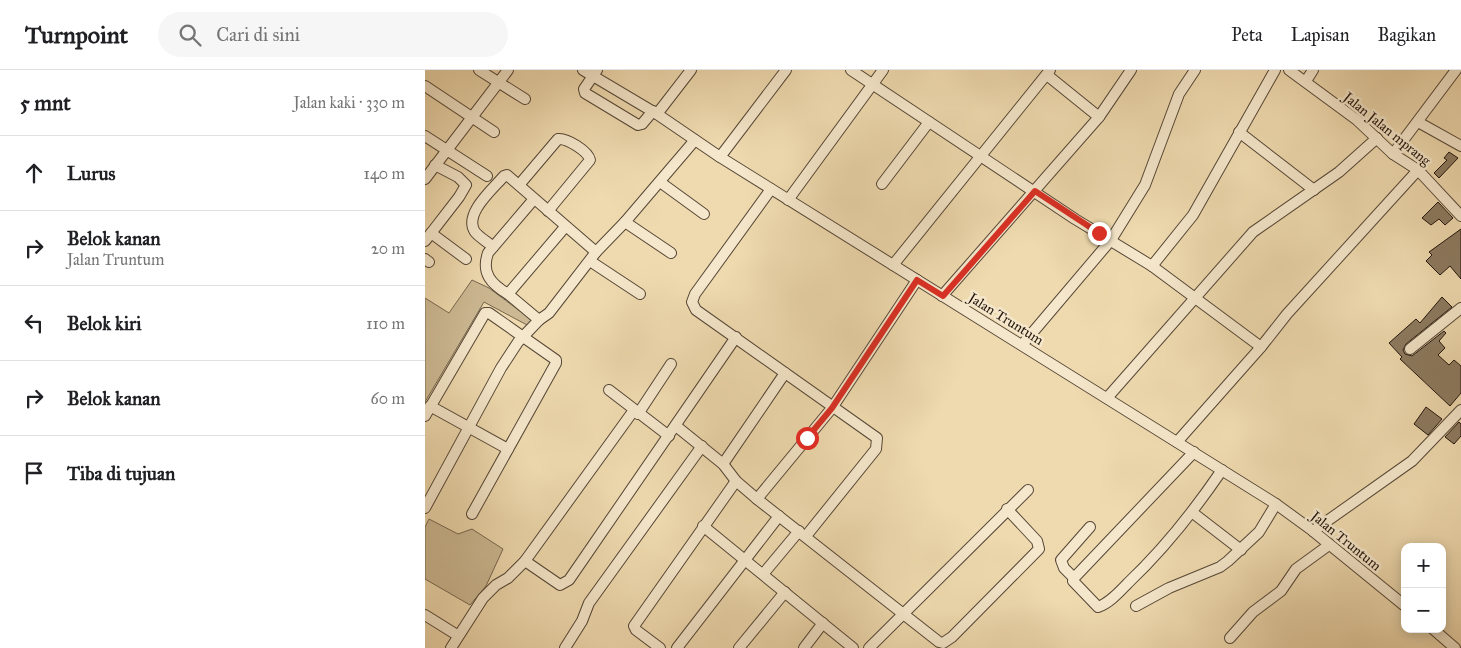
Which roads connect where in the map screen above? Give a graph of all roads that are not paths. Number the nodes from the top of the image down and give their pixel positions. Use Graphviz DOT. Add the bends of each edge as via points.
graph roads {
  1 [pos="479,70"];
  2 [pos="508,70"];
  3 [pos="583,70"];
  4 [pos="691,70"];
  5 [pos="786,70"];
  6 [pos="851,70"];
  7 [pos="883,70"];
  8 [pos="1131,70"];
  9 [pos="1195,70"];
  10 [pos="1275,70"];
  11 [pos="1289,70"];
  12 [pos="1313,70"];
  13 [pos="1457,70"];
  14 [pos="595,73"];
  15 [pos="1049,73"];
  16 [pos="1305,81"];
  17 [pos="499,82"];
  18 [pos="873,84"];
  19 [pos="425,86"];
  20 [pos="525,99"];
  21 [pos="655,113"];
  22 [pos="1099,117"];
  23 [pos="473,118"];
  24 [pos="929,122"];
  25 [pos="1418,122"];
  26 [pos="494,132"];
  27 [pos="1239,132"];
  28 [pos="425,136"];
  29 [pos="1377,138"];
  30 [pos="695,140"];
  31 [pos="1461,146"];
  32 [pos="446,150"];
  33 [pos="1393,154"];
  34 [pos="982,157"];
  35 [pos="720,158"];
  36 [pos="435,165"];
  37 [pos="1418,170"];
  38 [pos="487,176"];
  39 [pos="425,179"];
  40 [pos="660,182"];
  41 [pos="881,184"];
  42 [pos="519,186"];
  43 [pos="773,190"];
  44 [pos="1314,190"];
  45 [pos="1035,191"];
  46 [pos="535,199"];
  47 [pos="788,200"];
  48 [pos="548,211"];
  49 [pos="704,214"];
  50 [pos="1461,216"];
  51 [pos="625,222"];
  52 [pos="565,227"];
  53 [pos="428,237"];
  54 [pos="1111,240"];
  55 [pos="493,247"];
  56 [pos="671,253"];
  57 [pos="593,257"];
  58 [pos="467,259"];
  59 [pos="893,265"];
  60 [pos="1152,266"];
  61 [pos="917,280"];
  62 [pos="508,294"];
  63 [pos="640,294"];
  64 [pos="943,296"];
  65 [pos="1195,298"];
  66 [pos="1461,308"];
  67 [pos="539,320"];
  68 [pos="736,337"];
  69 [pos="522,338"];
  70 [pos="1022,345"];
  71 [pos="1261,347"];
  72 [pos="1410,349"];
  73 [pos="671,364"];
  74 [pos="785,372"];
  75 [pos="609,390"];
  76 [pos="1107,398"];
  77 [pos="832,408"];
  78 [pos="427,411"];
  79 [pos="1461,411"];
  80 [pos="636,412"];
  81 [pos="675,426"];
  82 [pos="469,428"];
  83 [pos="669,436"];
  84 [pos="1177,442"];
  85 [pos="702,446"];
  86 [pos="508,449"];
  87 [pos="1194,452"];
  88 [pos="723,464"];
  89 [pos="1222,470"];
  90 [pos="736,481"];
  91 [pos="1028,490"];
  92 [pos="757,499"];
  93 [pos="1276,504"];
  94 [pos="425,508"];
  95 [pos="1007,509"];
  96 [pos="1193,513"];
  97 [pos="473,514"];
  98 [pos="779,516"];
  99 [pos="703,526"];
  100 [pos="1090,527"];
  101 [pos="1313,531"];
  102 [pos="802,534"];
  103 [pos="1329,545"];
  104 [pos="1241,550"];
  105 [pos="745,558"];
  106 [pos="525,561"];
  107 [pos="764,573"];
  108 [pos="1074,578"];
  109 [pos="785,592"];
  110 [pos="1401,603"];
  111 [pos="1135,606"];
  112 [pos="425,615"];
  113 [pos="903,615"];
  114 [pos="823,623"];
  115 [pos="1438,633"];
  116 [pos="457,635"];
  117 [pos="1230,638"];
  118 [pos="451,648"];
  119 [pos="565,648"];
  120 [pos="660,648"];
  121 [pos="677,648"];
  122 [pos="739,648"];
  123 [pos="803,648"];
  124 [pos="853,648"];
  125 [pos="869,648"];
  126 [pos="1455,648"];
  1 -- 17 [label="street"];
  2 -- 17 [label="street"];
  3 -- 14 [label="street, Jalan Truntum"];
  4 -- 21 [label="street"];
  5 -- 35 [label="street"];
  6 -- 18 [label="street"];
  7 -- 18 [label="street"];
  8 -- 22 [label="street"];
  9 -- 54 [label="street" via="1179,94 1145,186"];
  10 -- 27 [label="street"];
  11 -- 16 [label="street, Jalan Jalan mprang"];
  12 -- 16 [label="street"];
  13 -- 25 [label="street"];
  14 -- 21 [label="street, Jalan Truntum"];
  14 -- 21 [label="street" via="584,91 632,123 642,124"];
  15 -- 22 [label="street"];
  15 -- 34 [label="street"];
  16 -- 29 [label="street, Jalan Jalan mprang"];
  17 -- 20 [label="street"];
  17 -- 23 [label="street"];
  18 -- 24 [label="street"];
  18 -- 47 [label="street"];
  19 -- 23 [label="street"];
  21 -- 30 [label="street, Jalan Truntum"];
  22 -- 45 [label="street"];
  23 -- 26 [label="street"];
  23 -- 32 [label="street"];
  24 -- 34 [label="street"];
  24 -- 41 [label="street"];
  25 -- 31 [label="street"];
  25 -- 33 [label="street"];
  27 -- 44 [label="street"];
  27 -- 60 [label="street" via="1193,215"];
  28 -- 32 [label="street"];
  29 -- 33 [label="street, Jalan Jalan mprang"];
  29 -- 44 [label="street"];
  30 -- 35 [label="street, Jalan Truntum"];
  30 -- 40 [label="street"];
  32 -- 36 [label="street"];
  32 -- 38 [label="street"];
  33 -- 37 [label="street, Jalan Jalan mprang"];
  34 -- 45 [label="street"];
  34 -- 59 [label="street"];
  35 -- 43 [label="street, Jalan Truntum"];
  36 -- 39 [label="street"];
  36 -- 53 [label="street" via="466,185"];
  37 -- 50 [label="street, Jalan Jalan mprang"];
  37 -- 71 [label="street"];
  40 -- 49 [label="street"];
  40 -- 51 [label="street"];
  42 -- 46 [label="street"];
  42 -- 48 [label="street" via="558,139 564,139 587,154 589,160"];
  42 -- 55 [label="street" via="504,176 473,215 476,232"];
  43 -- 47 [label="street, Jalan Truntum"];
  43 -- 68 [label="street" via="698,297 696,310"];
  44 -- 65 [label="street" via="1253,232"];
  45 -- 54 [label="street"];
  45 -- 64 [label="street"];
  46 -- 48 [label="street"];
  46 -- 55 [label="street"];
  47 -- 59 [label="street, Jalan Truntum"];
  48 -- 52 [label="street"];
  51 -- 56 [label="street"];
  51 -- 57 [label="street"];
  52 -- 57 [label="street"];
  52 -- 62 [label="street"];
  53 -- 58 [label="street"];
  54 -- 60 [label="street"];
  54 -- 70 [label="street"];
  55 -- 62 [label="street" via="486,258 487,276"];
  57 -- 63 [label="street"];
  57 -- 67 [label="street" via="549,313"];
  59 -- 61 [label="street, Jalan Truntum"];
  60 -- 65 [label="street"];
  61 -- 64 [label="street, Jalan Truntum"];
  61 -- 77 [label="street"];
  62 -- 67 [label="street"];
  64 -- 70 [label="street, Jalan Truntum"];
  65 -- 71 [label="street"];
  65 -- 76 [label="street"];
  66 -- 72 [label="street"];
  67 -- 69 [label="street"];
  68 -- 74 [label="street"];
  68 -- 81 [label="street"];
  69 -- 78 [label="street" via="485,313"];
  69 -- 82 [label="street" via="501,368"];
  69 -- 86 [label="street" via="553,357 557,363"];
  70 -- 76 [label="street, Jalan Truntum"];
  71 -- 84 [label="street"];
  73 -- 80 [label="street"];
  74 -- 77 [label="street"];
  74 -- 88 [label="street"];
  75 -- 80 [label="street"];
  76 -- 84 [label="street, Jalan Truntum"];
  77 -- 92 [label="street"];
  77 -- 102 [label="street" via="874,435 878,445"];
  78 -- 82 [label="street"];
  79 -- 101 [label="street" via="1412,461"];
  80 -- 83 [label="street"];
  80 -- 106 [label="street"];
  81 -- 83 [label="street"];
  81 -- 85 [label="street"];
  82 -- 86 [label="street"];
  82 -- 94 [label="street"];
  83 -- 106 [label="street" via="565,584 560,585"];
  84 -- 87 [label="street, Jalan Truntum"];
  85 -- 88 [label="street"];
  85 -- 119 [label="street" via="589,603"];
  86 -- 97 [label="street"];
  87 -- 89 [label="street, Jalan Truntum"];
  87 -- 108 [label="street"];
  88 -- 90 [label="street"];
  89 -- 93 [label="street, Jalan Truntum"];
  89 -- 96 [label="street"];
  90 -- 92 [label="street"];
  90 -- 99 [label="street"];
  91 -- 95 [label="street"];
  92 -- 98 [label="street"];
  93 -- 101 [label="street, Jalan Truntum"];
  93 -- 104 [label="street" via="1259,532"];
  95 -- 113 [label="street"];
  95 -- 113 [label="street" via="1039,544 1037,552 952,637 943,642 934,640"];
  96 -- 104 [label="street"];
  96 -- 108 [label="street" via="1152,560 1100,607 1073,581"];
  98 -- 102 [label="street"];
  98 -- 105 [label="street"];
  99 -- 105 [label="street"];
  99 -- 120 [label="street" via="634,626"];
  100 -- 108 [label="street" via="1061,560"];
  101 -- 103 [label="street, Jalan Truntum"];
  102 -- 107 [label="street"];
  102 -- 113 [label="street"];
  103 -- 110 [label="street, Jalan Truntum"];
  103 -- 117 [label="street" via="1296,569 1281,591 1253,612"];
  104 -- 111 [label="street" via="1220,567"];
  105 -- 107 [label="street"];
  105 -- 121 [label="street"];
  106 -- 116 [label="street" via="483,598"];
  107 -- 109 [label="street"];
  109 -- 114 [label="street"];
  109 -- 122 [label="street"];
  112 -- 116 [label="street"];
  113 -- 125 [label="street"];
  114 -- 123 [label="street"];
  114 -- 124 [label="street"];
  115 -- 126 [label="street"];
  116 -- 118 [label="street"];
}
